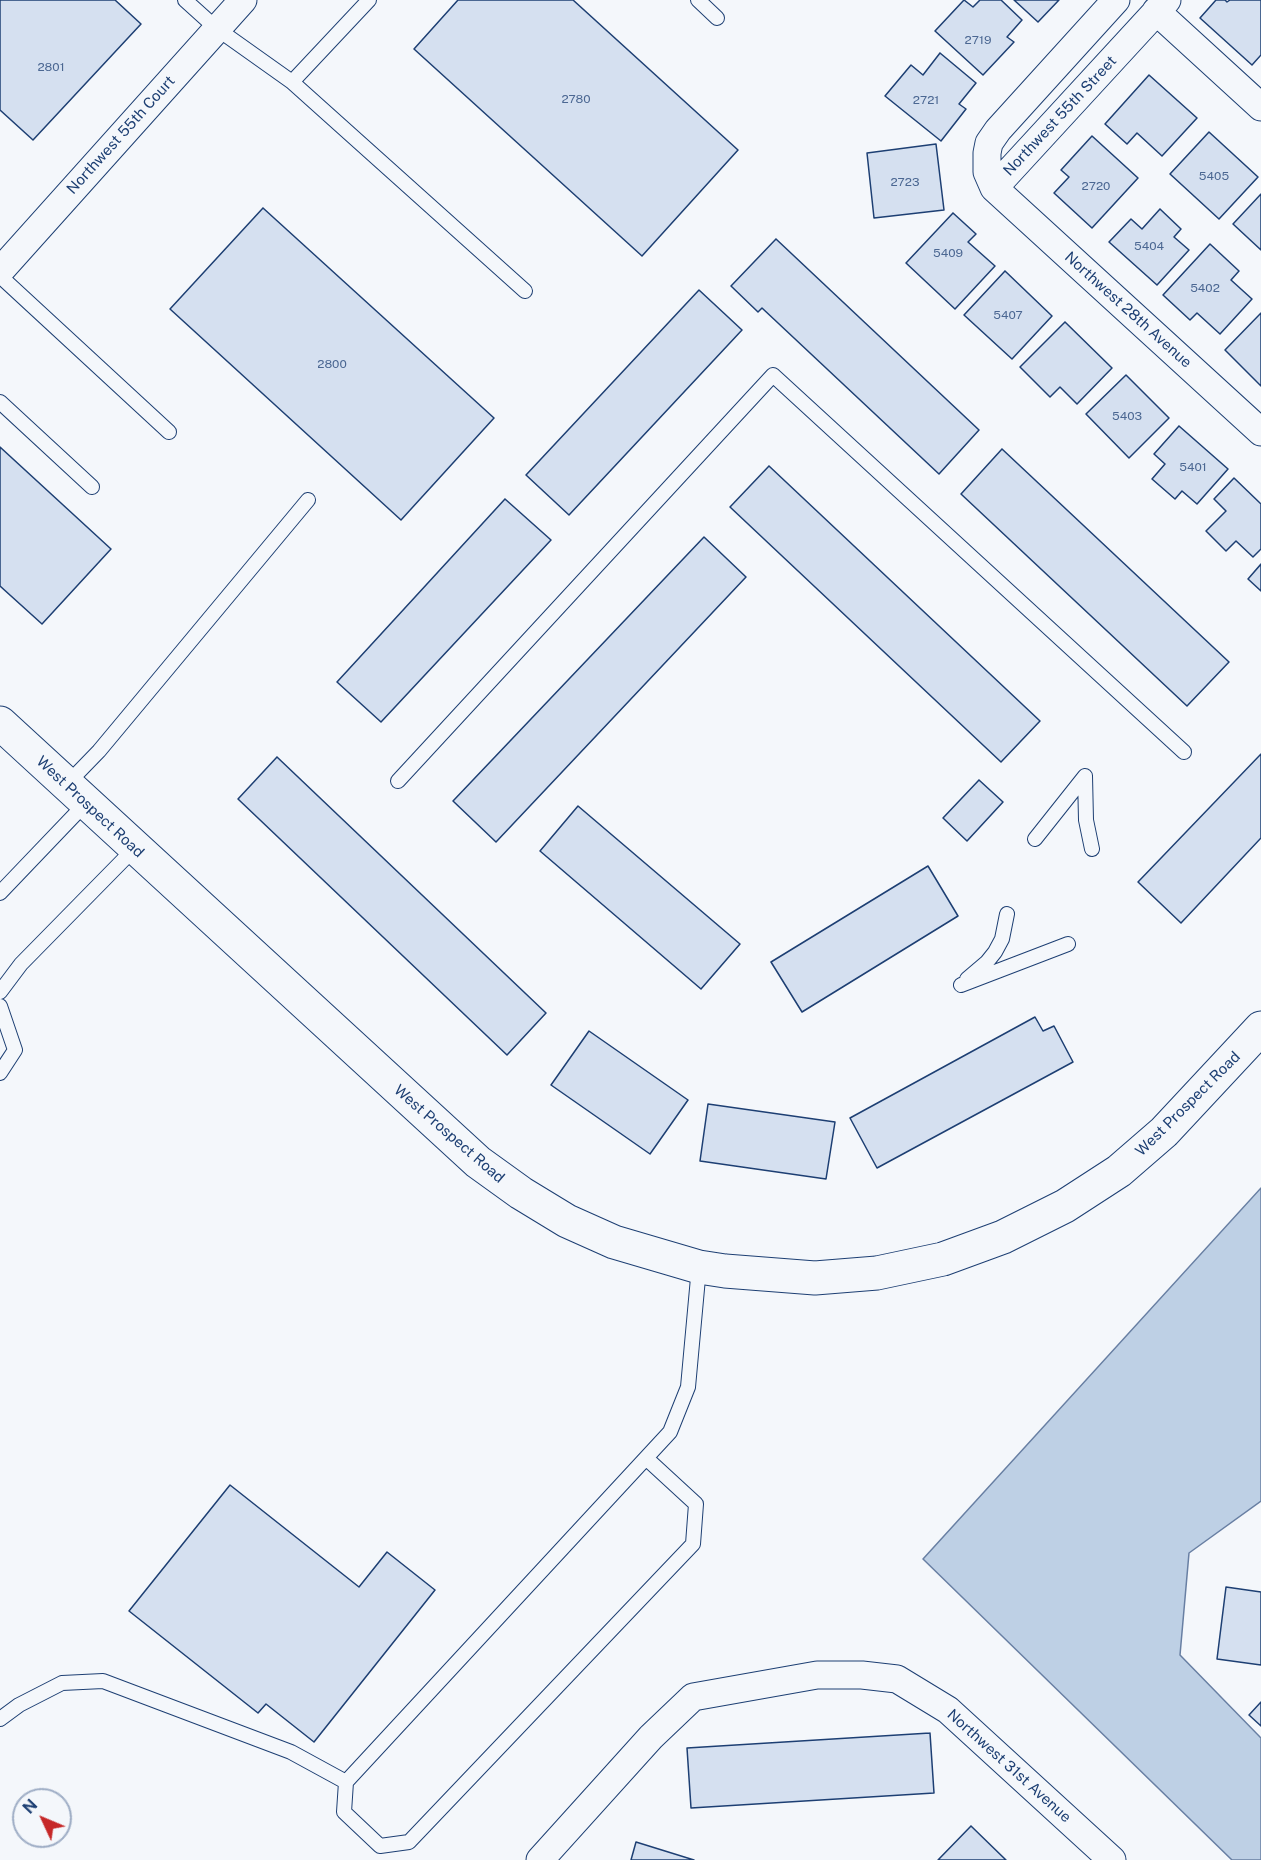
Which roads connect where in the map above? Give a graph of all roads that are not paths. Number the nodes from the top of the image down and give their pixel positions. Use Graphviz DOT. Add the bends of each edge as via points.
graph roads {
  1 [pos="185,0"];
  2 [pos="243,0"];
  3 [pos="369,0"];
  4 [pos="698,0"];
  5 [pos="1116,0"];
  6 [pos="1161,6"];
  7 [pos="717,18"];
  8 [pos="216,28"];
  9 [pos="292,82"];
  10 [pos="1261,107"];
  11 [pos="994,188"];
  12 [pos="0,271"];
  13 [pos="0,276"];
  14 [pos="525,291"];
  15 [pos="0,402"];
  16 [pos="169,432"];
  17 [pos="1261,432"];
  18 [pos="92,487"];
  19 [pos="309,500"];
  20 [pos="0,723"];
  21 [pos="1184,752"];
  22 [pos="398,781"];
  23 [pos="76,794"];
  24 [pos="1035,839"];
  25 [pos="135,848"];
  26 [pos="1092,849"];
  27 [pos="0,893"];
  28 [pos="1007,914"];
  29 [pos="1068,944"];
  30 [pos="0,992"];
  31 [pos="0,1006"];
  32 [pos="1261,1028"];
  33 [pos="0,1073"];
  34 [pos="699,1267"];
  35 [pos="646,1458"];
  36 [pos="0,1719"];
  37 [pos="346,1782"];
  38 [pos="540,1860"];
  39 [pos="1112,1860"];
  1 -- 8 [label="lane"];
  2 -- 8 [label="street, Northwest 55th Court"];
  3 -- 9 [label="lane"];
  4 -- 7 [label="lane"];
  5 -- 11 [label="street, Northwest 55th Street" via="989,143 985,163"];
  6 -- 10 [label="street"];
  6 -- 11 [label="street, Northwest 55th Street"];
  8 -- 9 [label="lane"];
  8 -- 12 [label="street, Northwest 55th Court"];
  9 -- 14 [label="lane"];
  11 -- 17 [label="street, Northwest 28th Avenue"];
  13 -- 16 [label="lane"];
  15 -- 18 [label="lane"];
  19 -- 23 [label="lane" via="99,751"];
  20 -- 23 [label="main road, West Prospect Road"];
  21 -- 22 [label="lane" via="772,375"];
  23 -- 25 [label="main road, West Prospect Road"];
  23 -- 27 [label="lane"];
  24 -- 26 [label="lane" via="1085,776 1086,820"];
  25 -- 30 [label="lane" via="21,964"];
  25 -- 34 [label="main road, West Prospect Road" via="500,1179 590,1232"];
  28 -- 29 [label="lane" via="995,952 961,985"];
  31 -- 33 [label="lane" via="15,1050"];
  32 -- 34 [label="main road, West Prospect Road" via="1164,1132 1119,1171 1065,1206 1003,1237 943,1259 878,1273 814,1278"];
  34 -- 35 [label="lane" via="688,1387 670,1432"];
  35 -- 37 [label="lane"];
  35 -- 37 [label="lane" via="696,1504 693,1544 409,1842 380,1846 344,1812"];
  36 -- 37 [label="lane" via="62,1683 103,1681 291,1752"];
  38 -- 39 [label="street, Northwest 31st Avenue" via="651,1737 693,1697 817,1675 862,1675 897,1679 948,1710"];
}
